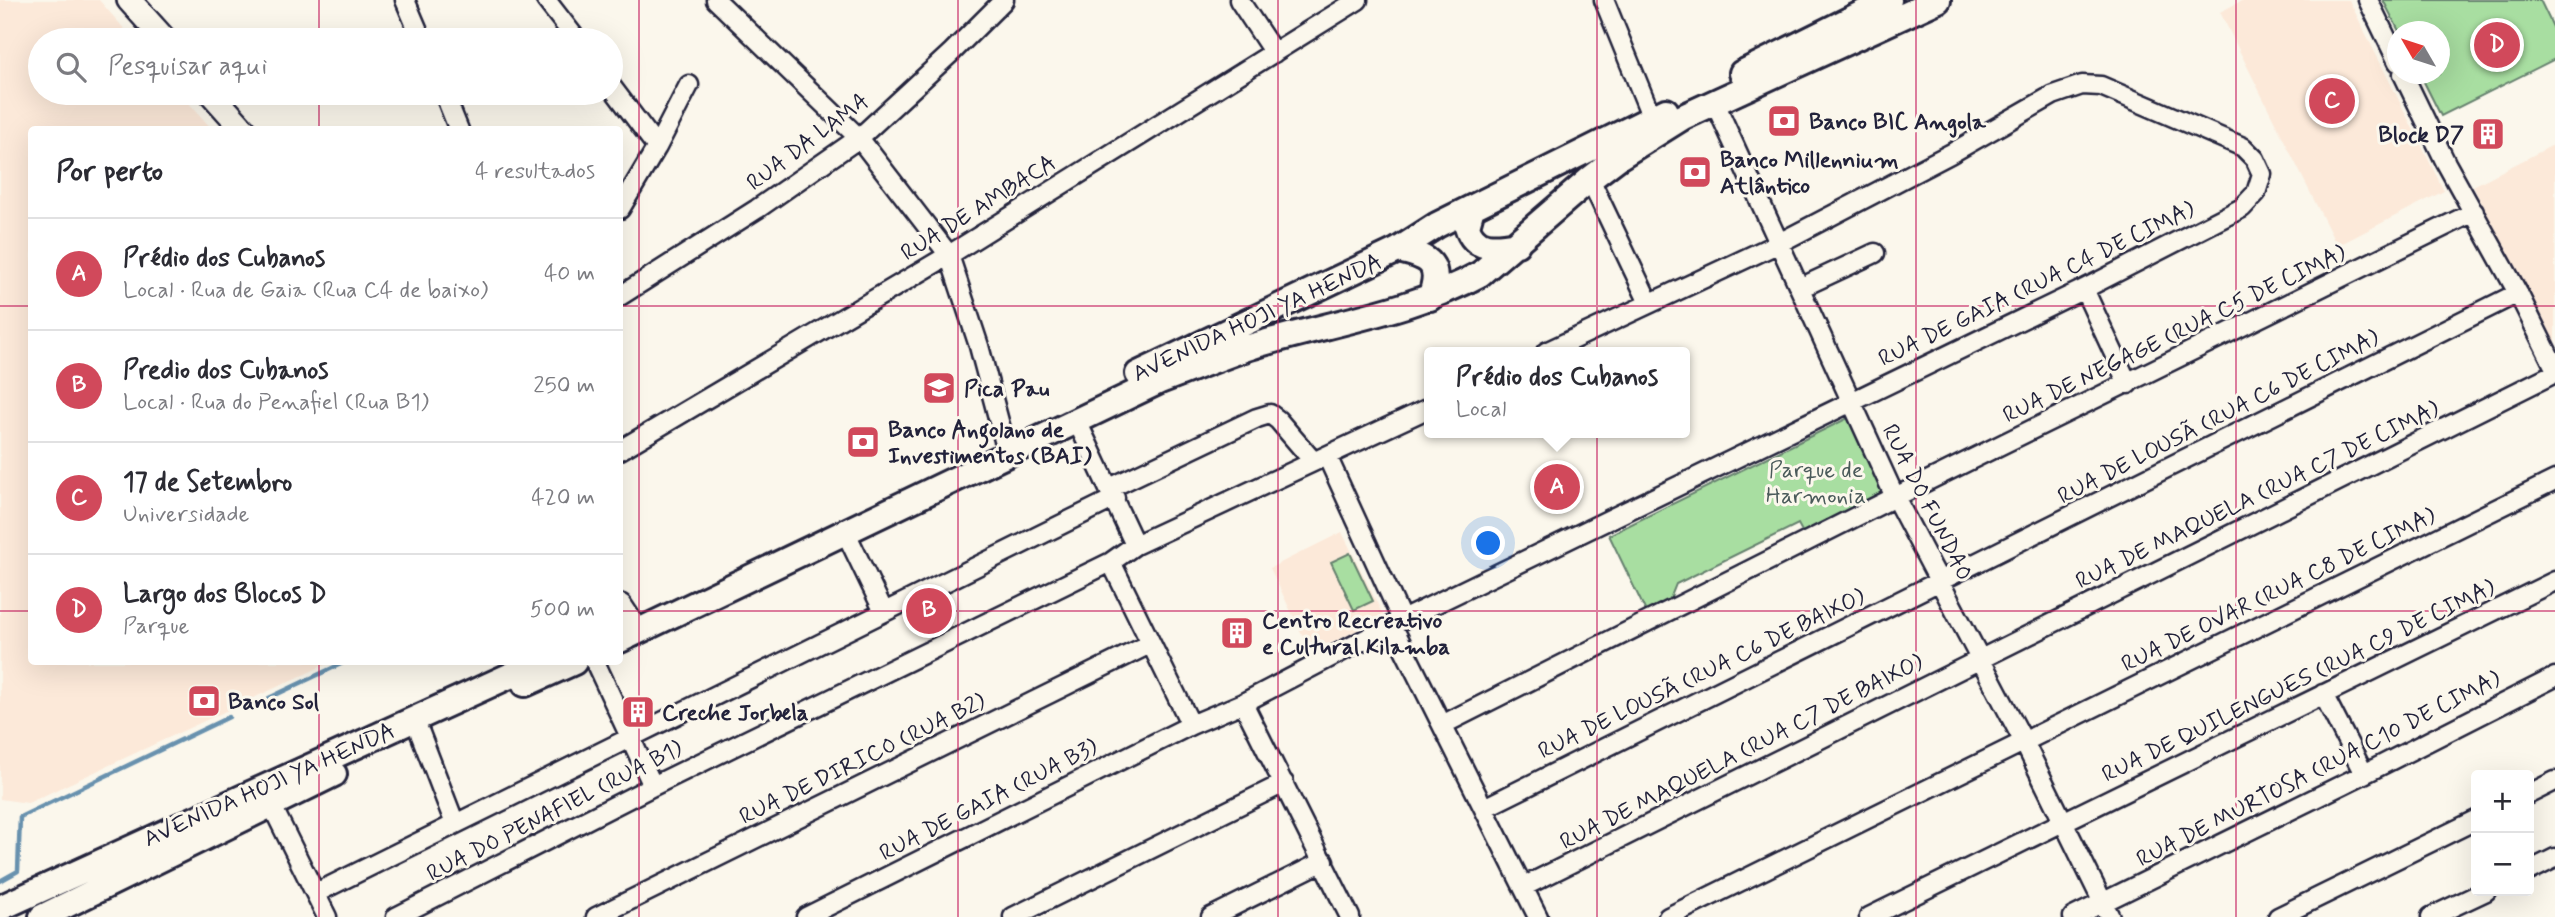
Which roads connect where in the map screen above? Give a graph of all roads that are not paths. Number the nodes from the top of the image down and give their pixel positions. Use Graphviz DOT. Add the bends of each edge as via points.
graph roads {
  1 [pos="129,0"];
  2 [pos="405,0"];
  3 [pos="546,0"];
  4 [pos="716,0"];
  5 [pos="1004,0"];
  6 [pos="1239,0"];
  7 [pos="1358,0"];
  8 [pos="1604,0"];
  9 [pos="1889,0"];
  10 [pos="1938,0"];
  11 [pos="2368,0"];
  12 [pos="154,28"];
  13 [pos="417,28"];
  14 [pos="567,28"];
  15 [pos="2387,39"];
  16 [pos="1274,53"];
  17 [pos="2408,84"];
  18 [pos="689,85"];
  19 [pos="623,102"];
  20 [pos="1716,103"];
  21 [pos="222,105"];
  22 [pos="449,105"];
  23 [pos="1652,118"];
  24 [pos="240,126"];
  25 [pos="457,126"];
  26 [pos="859,138"];
  27 [pos="657,148"];
  28 [pos="1590,179"];
  29 [pos="623,204"];
  30 [pos="1472,208"];
  31 [pos="2474,212"];
  32 [pos="1779,243"];
  33 [pos="1517,244"];
  34 [pos="1398,250"];
  35 [pos="1875,253"];
  36 [pos="949,255"];
  37 [pos="1800,288"];
  38 [pos="2084,289"];
  39 [pos="2518,293"];
  40 [pos="623,294"];
  41 [pos="1430,298"];
  42 [pos="1649,303"];
  43 [pos="1557,347"];
  44 [pos="2555,371"];
  45 [pos="2128,384"];
  46 [pos="1851,402"];
  47 [pos="1424,410"];
  48 [pos="1076,419"];
  49 [pos="1005,443"];
  50 [pos="623,448"];
  51 [pos="1320,459"];
  52 [pos="2555,480"];
  53 [pos="1113,493"];
  54 [pos="1895,497"];
  55 [pos="845,531"];
  56 [pos="1136,545"];
  57 [pos="1111,562"];
  58 [pos="2555,581"];
  59 [pos="1941,582"];
  60 [pos="884,612"];
  61 [pos="1397,622"];
  62 [pos="623,623"];
  63 [pos="623,623"];
  64 [pos="1150,644"];
  65 [pos="1980,659"];
  66 [pos="533,665"];
  67 [pos="567,665"];
  68 [pos="597,665"];
  69 [pos="2555,677"];
  70 [pos="2323,694"];
  71 [pos="1243,703"];
  72 [pos="1191,724"];
  73 [pos="1442,725"];
  74 [pos="420,733"];
  75 [pos="630,736"];
  76 [pos="2024,742"];
  77 [pos="2364,774"];
  78 [pos="2555,781"];
  79 [pos="1284,783"];
  80 [pos="653,786"];
  81 [pos="2534,792"];
  82 [pos="271,804"];
  83 [pos="1484,808"];
  84 [pos="2471,822"];
  85 [pos="2064,823"];
  86 [pos="455,824"];
  87 [pos="2555,858"];
  88 [pos="1324,861"];
  89 [pos="2534,868"];
  90 [pos="1523,887"];
  91 [pos="316,893"];
  92 [pos="2475,896"];
  93 [pos="0,908"];
  94 [pos="2106,910"];
  95 [pos="42,917"];
  96 [pos="327,917"];
  97 [pos="396,917"];
  98 [pos="597,917"];
  99 [pos="806,917"];
  100 [pos="1013,917"];
  101 [pos="1211,917"];
  102 [pos="1350,917"];
  103 [pos="1538,917"];
  104 [pos="1668,917"];
  105 [pos="1869,917"];
  106 [pos="2073,917"];
  107 [pos="2278,917"];
  108 [pos="2431,917"];
  1 -- 12 [label="street"];
  2 -- 13 [label="street"];
  3 -- 14 [label="street"];
  4 -- 26 [label="street"];
  5 -- 26 [label="street, RUA DA LAMA"];
  6 -- 16 [label="street"];
  7 -- 16 [label="street, RUA DE AMBACA"];
  8 -- 23 [label="street"];
  9 -- 23 [label="main road, AVENIDA HOJI YA HENDA"];
  10 -- 20 [label="main road, AVENIDA HOJI YA HENDA"];
  11 -- 15 [label="street"];
  16 -- 36 [label="street, RUA DE AMBACA"];
  17 -- 31 [label="street"];
  18 -- 27 [label="street"];
  19 -- 27 [label="street"];
  20 -- 28 [label="main road, AVENIDA HOJI YA HENDA" via="1672,124"];
  20 -- 32 [label="street, RUA DO FUNDAO"];
  21 -- 24 [label="street"];
  22 -- 25 [label="street"];
  23 -- 30 [label="main road, AVENIDA HOJI YA HENDA"];
  26 -- 36 [label="street"];
  26 -- 40 [label="street, RUA DA LAMA"];
  27 -- 29 [label="street"];
  28 -- 33 [label="main road, AVENIDA HOJI YA HENDA"];
  28 -- 42 [label="street"];
  30 -- 33 [label="main road" via="1467,226 1473,241 1497,247"];
  30 -- 34 [label="main road, AVENIDA HOJI YA HENDA"];
  31 -- 39 [label="street"];
  31 -- 45 [label="street, RUA DE NEGAGE (RUA C5 DE CIMA)"];
  32 -- 37 [label="street, RUA DO FUNDAO"];
  32 -- 38 [label="street, RUA DE GAIA (RUA C4 DE CIMA)" via="1950,154 2053,94 2082,85 2101,86 2243,146 2255,159 2262,174 2256,193 2242,208"];
  32 -- 42 [label="street"];
  33 -- 41 [label="main road, AVENIDA HOJI YA HENDA" via="1480,274"];
  34 -- 41 [label="main road" via="1420,254 1436,271"];
  34 -- 49 [label="main road, AVENIDA HOJI YA HENDA" via="1126,379"];
  35 -- 37 [label="street"];
  36 -- 49 [label="street"];
  36 -- 50 [label="street, RUA DE AMBACA"];
  37 -- 46 [label="street, RUA DO FUNDAO"];
  38 -- 45 [label="street"];
  38 -- 46 [label="street, RUA DE GAIA (RUA C4 DE CIMA)"];
  39 -- 44 [label="street"];
  39 -- 59 [label="street, RUA DE LOUSÃ (RUA C6 DE CIMA)"];
  41 -- 48 [label="main road, AVENIDA HOJI YA HENDA" via="1250,347"];
  42 -- 43 [label="street"];
  44 -- 65 [label="street, RUA DE MAQUELA (RUA C7 DE CIMA)"];
  45 -- 54 [label="street, RUA DE NEGAGE (RUA C5 DE CIMA)"];
  46 -- 54 [label="street, RUA DO FUNDAO"];
  46 -- 61 [label="street, RUA DE GAIA (RUA C4 DE CIMA)"];
  47 -- 51 [label="street, RUA DO PENAFIEL (RUA B1)"];
  48 -- 53 [label="street"];
  48 -- 55 [label="main road, AVENIDA HOJI YA HENDA"];
  49 -- 62 [label="main road, AVENIDA HOJI YA HENDA"];
  51 -- 53 [label="street" via="1270,414"];
  51 -- 56 [label="street, RUA DO PENAFIEL (RUA B1)"];
  51 -- 61 [label="street"];
  52 -- 76 [label="street, RUA DE OVAR (RUA C8 DE CIMA)"];
  53 -- 56 [label="street"];
  53 -- 60 [label="street"];
  54 -- 59 [label="street, RUA DO FUNDAO"];
  54 -- 73 [label="street, RUA DE NEGAGE (RUA C5 DE CIMA)"];
  55 -- 60 [label="street"];
  55 -- 63 [label="main road, AVENIDA HOJI YA HENDA"];
  56 -- 57 [label="street, RUA DO PENAFIEL (RUA B1)"];
  57 -- 64 [label="street"];
  57 -- 80 [label="street, RUA DO PENAFIEL (RUA B1)"];
  58 -- 70 [label="street, RUA DE QUILENGUES (RUA C9 DE CIMA)"];
  59 -- 65 [label="street, RUA DO FUNDAO"];
  59 -- 83 [label="street, RUA DE LOUSÃ (RUA C6 DE BAIXO)"];
  60 -- 75 [label="street"];
  61 -- 71 [label="street, RUA DE GAIA (RUA B3)"];
  61 -- 73 [label="street"];
  64 -- 72 [label="street"];
  64 -- 98 [label="street, RUA DE DIRICO (RUA B2)"];
  65 -- 76 [label="street, RUA DO FUNDAO"];
  65 -- 90 [label="street, RUA DE MAQUELA (RUA C7 DE BAIXO)"];
  66 -- 93 [label="main road, AVENIDA HOJI YA HENDA"];
  67 -- 74 [label="main road, AVENIDA HOJI YA HENDA"];
  68 -- 75 [label="street"];
  69 -- 77 [label="street, RUA DE MURTOSA (RUA C10 DE CIMA)"];
  70 -- 77 [label="street"];
  70 -- 85 [label="street, RUA DE QUILENGUES (RUA C9 DE CIMA)"];
  71 -- 72 [label="street, RUA DE GAIA (RUA B3)"];
  71 -- 79 [label="street"];
  72 -- 99 [label="street, RUA DE GAIA (RUA B3)"];
  73 -- 83 [label="street"];
  74 -- 82 [label="main road, AVENIDA HOJI YA HENDA"];
  74 -- 86 [label="street"];
  75 -- 80 [label="street"];
  75 -- 86 [label="street"];
  76 -- 85 [label="street, RUA DO FUNDAO"];
  76 -- 104 [label="street, RUA DE OVAR (RUA C8 DE CIMA)"];
  77 -- 94 [label="street, RUA DE MURTOSA (RUA C10 DE CIMA)"];
  78 -- 81 [label="street"];
  79 -- 88 [label="street"];
  79 -- 100 [label="street"];
  80 -- 97 [label="street, RUA DO PENAFIEL (RUA B1)"];
  82 -- 91 [label="street"];
  82 -- 95 [label="main road, AVENIDA HOJI YA HENDA"];
  83 -- 90 [label="street"];
  84 -- 107 [label="street"];
  85 -- 94 [label="street, RUA DO FUNDAO"];
  85 -- 105 [label="street, RUA DE QUILENGUES (RUA C9 DE CIMA)"];
  86 -- 91 [label="street"];
  87 -- 89 [label="street"];
  88 -- 101 [label="street"];
  88 -- 102 [label="street"];
  90 -- 103 [label="street"];
  91 -- 96 [label="street"];
  92 -- 108 [label="street"];
  94 -- 106 [label="street, RUA DE MURTOSA (RUA C10 DE CIMA)"];
}
